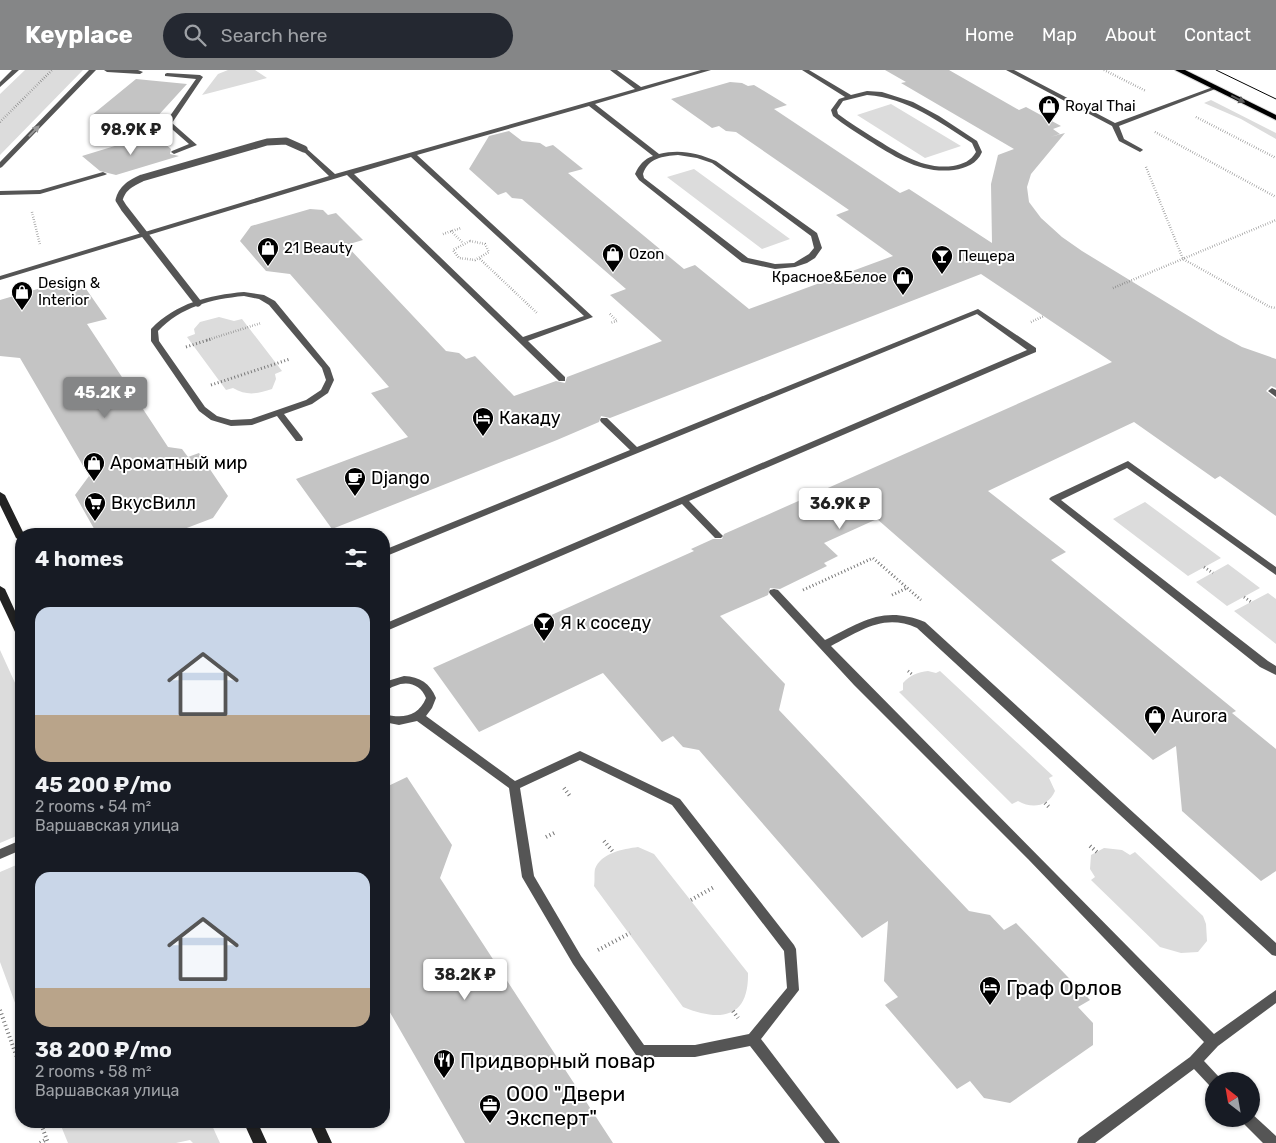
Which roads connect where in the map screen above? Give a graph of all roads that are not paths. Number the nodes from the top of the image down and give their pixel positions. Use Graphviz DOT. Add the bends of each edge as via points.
graph roads {
  1 [pos="16,70"];
  2 [pos="93,70"];
  3 [pos="107,70"];
  4 [pos="613,70"];
  5 [pos="708,70"];
  6 [pos="805,70"];
  7 [pos="1009,70"];
  8 [pos="1179,70"];
  9 [pos="140,72"];
  10 [pos="167,75"];
  11 [pos="0,85"];
  12 [pos="1215,88"];
  13 [pos="641,90"];
  14 [pos="849,97"];
  15 [pos="590,104"];
  16 [pos="1276,118"];
  17 [pos="1115,125"];
  18 [pos="1140,150"];
  19 [pos="174,152"];
  20 [pos="413,155"];
  21 [pos="658,156"];
  22 [pos="0,166"];
  23 [pos="349,173"];
  24 [pos="103,174"];
  25 [pos="334,178"];
  26 [pos="0,193"];
  27 [pos="0,278"];
  28 [pos="198,303"];
  29 [pos="523,340"];
  30 [pos="562,379"];
  31 [pos="279,413"];
  32 [pos="604,420"];
  33 [pos="299,439"];
  34 [pos="636,451"];
  35 [pos="0,495"];
  36 [pos="683,500"];
  37 [pos="16,528"];
  38 [pos="718,536"];
  39 [pos="390,552"];
  40 [pos="1276,572"];
  41 [pos="0,589"];
  42 [pos="774,592"];
  43 [pos="15,621"];
  44 [pos="390,625"];
  45 [pos="825,645"];
  46 [pos="1276,671"];
  47 [pos="390,684"];
  48 [pos="418,716"];
  49 [pos="390,719"];
  50 [pos="514,786"];
  51 [pos="15,848"];
  52 [pos="0,854"];
  53 [pos="1276,950"];
  54 [pos="1276,996"];
  55 [pos="753,1039"];
  56 [pos="1213,1042"];
  57 [pos="1195,1061"];
  58 [pos="1205,1072"];
  59 [pos="253,1128"];
  60 [pos="318,1128"];
  61 [pos="1258,1128"];
  62 [pos="260,1143"];
  63 [pos="326,1143"];
  64 [pos="833,1143"];
  65 [pos="1084,1143"];
  66 [pos="1273,1143"];
  1 -- 11 [label="street"];
  22 -- 2 [label="street, one-way"];
  3 -- 9 [label="street"];
  4 -- 13 [label="street"];
  5 -- 13 [label="street"];
  6 -- 14 [label="street"];
  7 -- 17 [label="street"];
  8 -- 12 [label="main road"];
  10 -- 19 [label="street" via="200,77 168,123 194,145"];
  12 -- 16 [label="main road, one-way"];
  12 -- 17 [label="street"];
  13 -- 15 [label="street"];
  14 -- 14 [label="street" via="878,93 906,100 975,142 979,152 977,157 966,165 944,169 908,162 835,115 836,105"];
  15 -- 20 [label="street"];
  15 -- 21 [label="street"];
  17 -- 18 [label="street" via="1121,140"];
  20 -- 23 [label="street"];
  20 -- 29 [label="street" via="589,316"];
  21 -- 21 [label="street" via="688,154 714,162 814,236 818,248 815,254 790,266 767,266 746,260 640,179 643,164"];
  23 -- 25 [label="street"];
  23 -- 29 [label="street"];
  24 -- 26 [label="street" via="40,192"];
  25 -- 27 [label="street"];
  25 -- 28 [label="street, bridge" via="296,143 282,140 128,184 120,193 119,200"];
  28 -- 31 [label="street" via="175,311 154,331 154,341 189,393 214,418 231,422 252,422"];
  28 -- 31 [label="street" via="226,295 261,297 272,303 326,368 330,380 325,391 309,402"];
  29 -- 30 [label="street"];
  31 -- 33 [label="street"];
  32 -- 34 [label="street"];
  34 -- 36 [label="street" via="978,312 1033,350"];
  34 -- 39 [label="street"];
  35 -- 37 [label="street"];
  36 -- 38 [label="street"];
  36 -- 44 [label="street"];
  40 -- 46 [label="street" via="1128,464 1054,499"];
  41 -- 43 [label="street"];
  42 -- 45 [label="street"];
  45 -- 53 [label="street" via="892,616 908,618 921,625"];
  45 -- 56 [label="street"];
  47 -- 48 [label="street" via="407,679 424,685 431,698 425,711"];
  48 -- 49 [label="street" via="401,722"];
  48 -- 50 [label="street"];
  50 -- 55 [label="street" via="528,877 577,960 641,1051 695,1051"];
  50 -- 55 [label="street" via="580,755 676,802 790,949 793,990"];
  51 -- 52 [label="street"];
  54 -- 56 [label="street"];
  55 -- 64 [label="street"];
  56 -- 57 [label="street"];
  57 -- 58 [label="street"];
  57 -- 65 [label="street"];
  59 -- 62 [label="street"];
  60 -- 63 [label="street"];
  61 -- 66 [label="street"];
}
